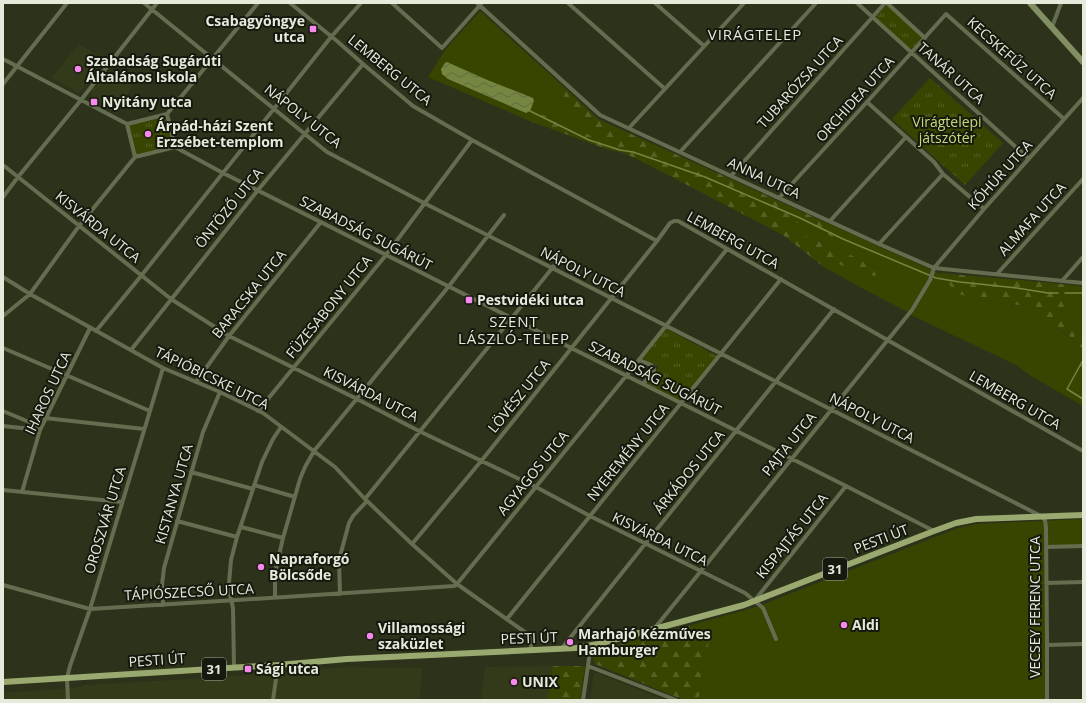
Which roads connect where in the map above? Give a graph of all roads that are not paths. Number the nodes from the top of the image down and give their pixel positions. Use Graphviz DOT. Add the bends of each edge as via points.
graph roads {
  1 [pos="67,3"];
  2 [pos="144,3"];
  3 [pos="157,3"];
  4 [pos="258,3"];
  5 [pos="290,3"];
  6 [pos="361,3"];
  7 [pos="392,3"];
  8 [pos="568,3"];
  9 [pos="655,3"];
  10 [pos="744,3"];
  11 [pos="816,3"];
  12 [pos="857,3"];
  13 [pos="886,3"];
  14 [pos="1030,3"];
  15 [pos="1062,3"];
  16 [pos="479,4"];
  17 [pos="152,9"];
  18 [pos="946,14"];
  19 [pos="872,17"];
  20 [pos="1052,27"];
  21 [pos="332,37"];
  22 [pos="925,38"];
  23 [pos="704,46"];
  24 [pos="912,52"];
  25 [pos="213,58"];
  26 [pos="3,59"];
  27 [pos="1083,62"];
  28 [pos="363,64"];
  29 [pos="17,67"];
  30 [pos="3,84"];
  31 [pos="665,89"];
  32 [pos="1083,98"];
  33 [pos="81,100"];
  34 [pos="867,102"];
  35 [pos="274,109"];
  36 [pos="167,114"];
  37 [pos="1064,119"];
  38 [pos="127,124"];
  39 [pos="629,128"];
  40 [pos="305,134"];
  41 [pos="906,137"];
  42 [pos="472,140"];
  43 [pos="175,147"];
  44 [pos="680,152"];
  45 [pos="135,157"];
  46 [pos="1029,159"];
  47 [pos="3,165"];
  48 [pos="223,173"];
  49 [pos="943,174"];
  50 [pos="731,176"];
  51 [pos="18,177"];
  52 [pos="1083,179"];
  53 [pos="258,190"];
  54 [pos="3,197"];
  55 [pos="779,198"];
  56 [pos="424,203"];
  57 [pos="984,209"];
  58 [pos="504,215"];
  59 [pos="830,221"];
  60 [pos="321,222"];
  61 [pos="79,226"];
  62 [pos="488,236"];
  63 [pos="657,241"];
  64 [pos="879,244"];
  65 [pos="727,249"];
  66 [pos="386,255"];
  67 [pos="562,256"];
  68 [pos="1083,257"];
  69 [pos="552,268"];
  70 [pos="934,268"];
  71 [pos="997,274"];
  72 [pos="141,276"];
  73 [pos="3,277"];
  74 [pos="781,279"];
  75 [pos="1062,281"];
  76 [pos="1083,283"];
  77 [pos="448,286"];
  78 [pos="30,294"];
  79 [pos="611,298"];
  80 [pos="171,299"];
  81 [pos="834,310"];
  82 [pos="3,316"];
  83 [pos="512,318"];
  84 [pos="666,326"];
  85 [pos="90,328"];
  86 [pos="96,330"];
  87 [pos="229,336"];
  88 [pos="888,340"];
  89 [pos="3,348"];
  90 [pos="571,348"];
  91 [pos="131,350"];
  92 [pos="722,354"];
  93 [pos="639,360"];
  94 [pos="163,368"];
  95 [pos="294,368"];
  96 [pos="68,376"];
  97 [pos="626,376"];
  98 [pos="196,382"];
  99 [pos="776,382"];
  100 [pos="643,384"];
  101 [pos="220,392"];
  102 [pos="358,399"];
  103 [pos="681,404"];
  104 [pos="831,410"];
  105 [pos="3,411"];
  106 [pos="150,411"];
  107 [pos="258,411"];
  108 [pos="46,418"];
  109 [pos="3,426"];
  110 [pos="281,427"];
  111 [pos="41,428"];
  112 [pos="144,429"];
  113 [pos="736,431"];
  114 [pos="420,432"];
  115 [pos="314,451"];
  116 [pos="1083,451"];
  117 [pos="792,459"];
  118 [pos="482,460"];
  119 [pos="191,472"];
  120 [pos="846,486"];
  121 [pos="253,487"];
  122 [pos="536,487"];
  123 [pos="3,490"];
  124 [pos="22,492"];
  125 [pos="295,497"];
  126 [pos="366,500"];
  127 [pos="122,502"];
  128 [pos="1083,515"];
  129 [pos="590,516"];
  130 [pos="1041,516"];
  131 [pos="178,521"];
  132 [pos="241,527"];
  133 [pos="934,531"];
  134 [pos="237,537"];
  135 [pos="283,538"];
  136 [pos="412,544"];
  137 [pos="645,544"];
  138 [pos="1083,546"];
  139 [pos="1046,547"];
  140 [pos="701,571"];
  141 [pos="1083,582"];
  142 [pos="1046,583"];
  143 [pos="457,584"];
  144 [pos="3,585"];
  145 [pos="340,594"];
  146 [pos="275,598"];
  147 [pos="231,600"];
  148 [pos="755,600"];
  149 [pos="163,605"];
  150 [pos="90,609"];
  151 [pos="507,619"];
  152 [pos="654,629"];
  153 [pos="776,639"];
  154 [pos="1047,644"];
  155 [pos="1083,644"];
  156 [pos="591,646"];
  157 [pos="562,649"];
  158 [pos="531,650"];
  159 [pos="278,665"];
  160 [pos="588,666"];
  161 [pos="234,667"];
  162 [pos="67,678"];
  163 [pos="3,682"];
  164 [pos="68,700"];
  165 [pos="273,700"];
  166 [pos="583,700"];
  167 [pos="676,700"];
  168 [pos="1047,700"];
  1 -- 29 [label="street"];
  2 -- 17 [label="street, NÁPOLY UTCA"];
  3 -- 17 [label="street"];
  4 -- 25 [label="street"];
  5 -- 21 [label="street, LEMBERG UTCA"];
  6 -- 21 [label="street"];
  7 -- 16 [label="street" via="442,48"];
  8 -- 31 [label="street"];
  9 -- 23 [label="street"];
  10 -- 23 [label="street"];
  11 -- 44 [label="street"];
  12 -- 19 [label="street, TANÁR UTCA"];
  13 -- 19 [label="street, TUBARÓZSA UTCA"];
  13 -- 22 [label="street, TANÁR UTCA"];
  14 -- 20 [label="main road"];
  15 -- 20 [label="street"];
  16 -- 39 [label="street, ANNA UTCA" via="600,115"];
  17 -- 25 [label="street, NÁPOLY UTCA"];
  17 -- 33 [label="street"];
  18 -- 22 [label="street, ORCHIDEA UTCA"];
  18 -- 37 [label="street, KECSKEFŰZ UTCA"];
  19 -- 24 [label="street, TANÁR UTCA"];
  19 -- 50 [label="street, TUBARÓZSA UTCA"];
  20 -- 27 [label="main road"];
  21 -- 28 [label="street, LEMBERG UTCA"];
  21 -- 35 [label="street"];
  22 -- 24 [label="street, ORCHIDEA UTCA"];
  23 -- 31 [label="street"];
  24 -- 34 [label="street, ORCHIDEA UTCA"];
  24 -- 46 [label="street, TANÁR UTCA"];
  25 -- 35 [label="street, NÁPOLY UTCA"];
  25 -- 36 [label="street"];
  26 -- 29 [label="street"];
  28 -- 40 [label="street, ÖNTÖZŐ UTCA"];
  28 -- 42 [label="street, LEMBERG UTCA" via="413,106"];
  29 -- 30 [label="street"];
  29 -- 33 [label="street"];
  31 -- 39 [label="street"];
  32 -- 37 [label="street, KŐHÚR UTCA"];
  33 -- 38 [label="street"];
  33 -- 51 [label="street"];
  34 -- 41 [label="street"];
  34 -- 55 [label="street, ORCHIDEA UTCA"];
  35 -- 40 [label="street, NÁPOLY UTCA"];
  35 -- 48 [label="street"];
  36 -- 38 [label="street"];
  36 -- 43 [label="street"];
  37 -- 46 [label="street, KŐHÚR UTCA"];
  38 -- 45 [label="street"];
  39 -- 44 [label="street, ANNA UTCA"];
  40 -- 53 [label="street, ÖNTÖZŐ UTCA"];
  40 -- 56 [label="street, NÁPOLY UTCA" via="327,152"];
  41 -- 49 [label="street" via="934,162"];
  41 -- 59 [label="street"];
  42 -- 56 [label="street, FÜZESABONY UTCA"];
  42 -- 63 [label="street, LEMBERG UTCA"];
  43 -- 45 [label="street"];
  43 -- 48 [label="street, SZABADSÁG SUGÁRÚT"];
  44 -- 50 [label="street, ANNA UTCA"];
  45 -- 61 [label="street"];
  46 -- 57 [label="street, KŐHÚR UTCA"];
  47 -- 51 [label="street, KISVÁRDA UTCA"];
  48 -- 53 [label="street, SZABADSÁG SUGÁRÚT"];
  48 -- 72 [label="street"];
  49 -- 57 [label="street"];
  49 -- 64 [label="street"];
  50 -- 55 [label="street, ANNA UTCA"];
  51 -- 54 [label="street"];
  51 -- 61 [label="street, KISVÁRDA UTCA"];
  52 -- 71 [label="street, ALMAFA UTCA"];
  53 -- 60 [label="street, SZABADSÁG SUGÁRÚT"];
  53 -- 80 [label="street, ÖNTÖZŐ UTCA"];
  55 -- 59 [label="street, ANNA UTCA"];
  56 -- 62 [label="street, NÁPOLY UTCA"];
  56 -- 66 [label="street, FÜZESABONY UTCA"];
  57 -- 70 [label="street, KŐHÚR UTCA"];
  58 -- 62 [label="street"];
  59 -- 64 [label="street, ANNA UTCA"];
  60 -- 66 [label="street, SZABADSÁG SUGÁRÚT"];
  60 -- 87 [label="street, BARACSKA UTCA"];
  61 -- 72 [label="street, KISVÁRDA UTCA"];
  61 -- 78 [label="street"];
  62 -- 69 [label="street, NÁPOLY UTCA"];
  62 -- 77 [label="street"];
  63 -- 65 [label="street, LEMBERG UTCA" via="670,223 678,221"];
  63 -- 79 [label="street, LÖVÉSZ UTCA"];
  64 -- 70 [label="street, ANNA UTCA"];
  65 -- 74 [label="street, LEMBERG UTCA"];
  65 -- 84 [label="street"];
  66 -- 77 [label="street, SZABADSÁG SUGÁRÚT"];
  66 -- 95 [label="street, FÜZESABONY UTCA"];
  67 -- 69 [label="street"];
  68 -- 75 [label="street"];
  69 -- 79 [label="street, NÁPOLY UTCA"];
  69 -- 83 [label="street"];
  70 -- 71 [label="street, ANNA UTCA"];
  70 -- 88 [label="street, PAJTA UTCA" via="930,280 912,310"];
  71 -- 75 [label="street, ANNA UTCA"];
  72 -- 80 [label="street, KISVÁRDA UTCA"];
  72 -- 86 [label="street"];
  73 -- 78 [label="street, TÁPIÓBICSKE UTCA"];
  74 -- 81 [label="street, LEMBERG UTCA"];
  74 -- 92 [label="street, NYEREMÉNY UTCA"];
  75 -- 76 [label="street, ANNA UTCA"];
  77 -- 83 [label="street, SZABADSÁG SUGÁRÚT"];
  77 -- 102 [label="street"];
  78 -- 82 [label="street"];
  78 -- 85 [label="street, TÁPIÓBICSKE UTCA"];
  79 -- 84 [label="street, NÁPOLY UTCA"];
  79 -- 90 [label="street, LÖVÉSZ UTCA"];
  80 -- 87 [label="street, KISVÁRDA UTCA"];
  80 -- 91 [label="street, ÖNTÖZŐ UTCA"];
  81 -- 88 [label="street, LEMBERG UTCA"];
  81 -- 99 [label="street, ÁRKÁDOS UTCA"];
  83 -- 90 [label="street, SZABADSÁG SUGÁRÚT"];
  83 -- 114 [label="street"];
  84 -- 92 [label="street, NÁPOLY UTCA"];
  84 -- 93 [label="street"];
  85 -- 86 [label="street, TÁPIÓBICSKE UTCA"];
  85 -- 96 [label="street, IHAROS UTCA"];
  86 -- 91 [label="street, TÁPIÓBICSKE UTCA"];
  87 -- 95 [label="street, KISVÁRDA UTCA"];
  87 -- 98 [label="street, BARACSKA UTCA"];
  88 -- 104 [label="street, PAJTA UTCA"];
  88 -- 116 [label="street, LEMBERG UTCA"];
  89 -- 96 [label="street"];
  90 -- 97 [label="street, SZABADSÁG SUGÁRÚT"];
  90 -- 118 [label="street, LÖVÉSZ UTCA"];
  91 -- 94 [label="street, TÁPIÓBICSKE UTCA"];
  92 -- 99 [label="street, NÁPOLY UTCA"];
  92 -- 103 [label="street, NYEREMÉNY UTCA"];
  93 -- 97 [label="street, AGYAGOS UTCA"];
  93 -- 100 [label="street" via="654,368"];
  94 -- 98 [label="street, TÁPIÓBICSKE UTCA"];
  94 -- 106 [label="street, OROSZVÁR UTCA"];
  95 -- 102 [label="street, KISVÁRDA UTCA"];
  95 -- 107 [label="street, FÜZESABONY UTCA"];
  96 -- 106 [label="street"];
  96 -- 108 [label="street, IHAROS UTCA"];
  97 -- 100 [label="street, SZABADSÁG SUGÁRÚT"];
  97 -- 122 [label="street, AGYAGOS UTCA"];
  98 -- 101 [label="street, TÁPIÓBICSKE UTCA"];
  99 -- 104 [label="street, NÁPOLY UTCA"];
  99 -- 113 [label="street, ÁRKÁDOS UTCA"];
  100 -- 103 [label="street, SZABADSÁG SUGÁRÚT"];
  101 -- 107 [label="street, TÁPIÓBICSKE UTCA"];
  101 -- 119 [label="street, KISTANYA UTCA" via="203,432"];
  102 -- 114 [label="street, KISVÁRDA UTCA"];
  102 -- 115 [label="street"];
  103 -- 113 [label="street, SZABADSÁG SUGÁRÚT"];
  103 -- 129 [label="street, NYEREMÉNY UTCA"];
  104 -- 117 [label="street, PAJTA UTCA"];
  104 -- 130 [label="street, NÁPOLY UTCA"];
  105 -- 111 [label="street"];
  106 -- 112 [label="street, OROSZVÁR UTCA"];
  107 -- 110 [label="street, TÁPIÓBICSKE UTCA"];
  108 -- 111 [label="street, IHAROS UTCA"];
  108 -- 112 [label="street"];
  109 -- 111 [label="street"];
  110 -- 115 [label="street, TÁPIÓBICSKE UTCA"];
  110 -- 121 [label="street" via="267,450"];
  111 -- 124 [label="street, IHAROS UTCA"];
  112 -- 127 [label="street, OROSZVÁR UTCA"];
  113 -- 117 [label="street, SZABADSÁG SUGÁRÚT"];
  113 -- 137 [label="street, ÁRKÁDOS UTCA"];
  114 -- 118 [label="street, KISVÁRDA UTCA"];
  114 -- 126 [label="street"];
  115 -- 125 [label="street" via="305,467"];
  115 -- 126 [label="street, TÁPIÓBICSKE UTCA" via="342,473"];
  117 -- 120 [label="street, SZABADSÁG SUGÁRÚT"];
  117 -- 140 [label="street, PAJTA UTCA"];
  118 -- 122 [label="street, KISVÁRDA UTCA"];
  118 -- 136 [label="street, LÖVÉSZ UTCA"];
  119 -- 121 [label="street"];
  119 -- 131 [label="street, KISTANYA UTCA"];
  120 -- 133 [label="street, SZABADSÁG SUGÁRÚT"];
  120 -- 148 [label="street, KISPAJTÁS UTCA"];
  121 -- 125 [label="street"];
  121 -- 132 [label="street"];
  122 -- 129 [label="street, KISVÁRDA UTCA"];
  122 -- 143 [label="street, AGYAGOS UTCA"];
  123 -- 124 [label="street"];
  124 -- 127 [label="street"];
  125 -- 135 [label="street"];
  126 -- 136 [label="street, TÁPIÓBICSKE UTCA"];
  126 -- 145 [label="street" via="349,523 340,555"];
  127 -- 150 [label="street, OROSZVÁR UTCA"];
  128 -- 130 [label="main road, PESTI ÚT / 31"];
  129 -- 137 [label="street, KISVÁRDA UTCA"];
  129 -- 151 [label="street, NYEREMÉNY UTCA"];
  130 -- 133 [label="main road, PESTI ÚT / 31" via="976,519"];
  130 -- 139 [label="street, VECSEY FERENC UTCA" via="1045,520"];
  131 -- 134 [label="street"];
  131 -- 149 [label="street, KISTANYA UTCA" via="164,568"];
  132 -- 134 [label="street"];
  132 -- 135 [label="street"];
  133 -- 148 [label="main road, PESTI ÚT / 31"];
  134 -- 147 [label="street" via="229,571"];
  135 -- 146 [label="street" via="275,573"];
  136 -- 143 [label="street, TÁPIÓBICSKE UTCA"];
  137 -- 140 [label="street, KISVÁRDA UTCA"];
  137 -- 157 [label="street, ÁRKÁDOS UTCA"];
  138 -- 139 [label="street"];
  139 -- 142 [label="street, VECSEY FERENC UTCA"];
  140 -- 148 [label="street, KISVÁRDA UTCA"];
  140 -- 152 [label="street, PAJTA UTCA"];
  141 -- 142 [label="street"];
  142 -- 154 [label="street, VECSEY FERENC UTCA"];
  143 -- 145 [label="street, TÁPIÓSZECSŐ UTCA" via="450,587"];
  143 -- 151 [label="street, TÁPIÓBICSKE UTCA"];
  144 -- 150 [label="street, TÁPIÓSZECSŐ UTCA"];
  145 -- 146 [label="street, TÁPIÓSZECSŐ UTCA"];
  146 -- 147 [label="street, TÁPIÓSZECSŐ UTCA"];
  147 -- 149 [label="street, TÁPIÓSZECSŐ UTCA"];
  147 -- 161 [label="street"];
  148 -- 152 [label="main road, PESTI ÚT / 31"];
  148 -- 153 [label="street" via="763,608"];
  149 -- 150 [label="street, TÁPIÓSZECSŐ UTCA"];
  150 -- 162 [label="street, OROSZVÁR UTCA"];
  151 -- 158 [label="street, TÁPIÓBICSKE UTCA" via="529,635"];
  152 -- 156 [label="main road, PESTI ÚT / 31"];
  154 -- 155 [label="street"];
  154 -- 168 [label="street, VECSEY FERENC UTCA"];
  156 -- 157 [label="main road, PESTI ÚT / 31"];
  156 -- 160 [label="street"];
  157 -- 158 [label="main road, PESTI ÚT / 31"];
  158 -- 159 [label="main road, PESTI ÚT / 31"];
  159 -- 161 [label="main road, PESTI ÚT / 31"];
  159 -- 165 [label="street"];
  160 -- 166 [label="street"];
  160 -- 167 [label="street"];
  161 -- 162 [label="main road, PESTI ÚT / 31"];
  162 -- 163 [label="main road, PESTI ÚT / 31"];
  162 -- 164 [label="street, OROSZVÁR UTCA"];
}
